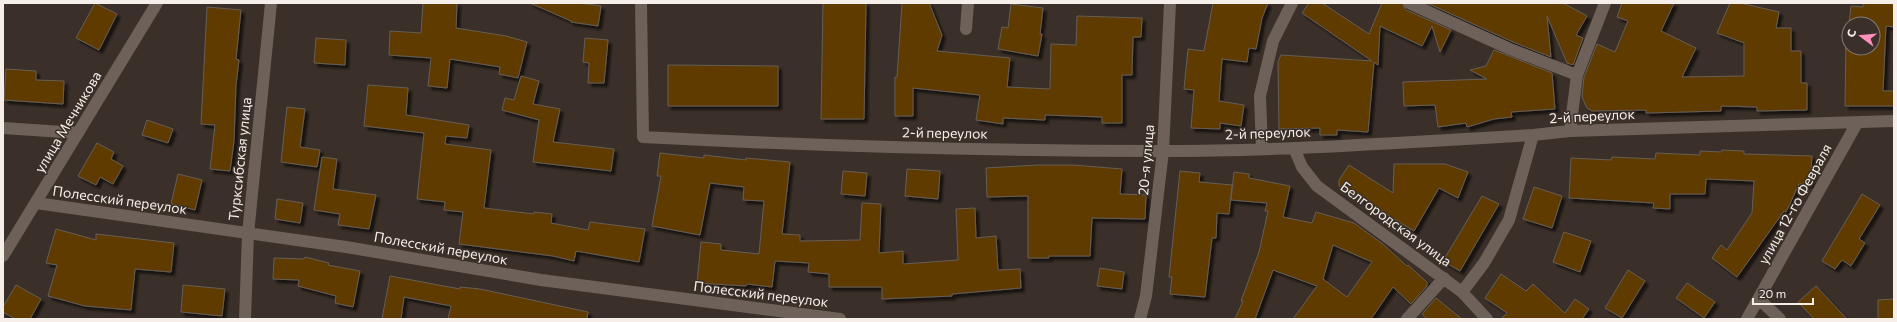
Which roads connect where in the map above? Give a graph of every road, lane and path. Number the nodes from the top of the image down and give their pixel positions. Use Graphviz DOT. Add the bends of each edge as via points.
graph roads {
  1 [pos="158,3"];
  2 [pos="270,3"];
  3 [pos="641,3"];
  4 [pos="968,3"];
  5 [pos="1170,3"];
  6 [pos="1292,3"];
  7 [pos="1409,3"];
  8 [pos="1605,3"];
  9 [pos="966,29"];
  10 [pos="1577,75"];
  11 [pos="1894,121"];
  12 [pos="1857,123"];
  13 [pos="3,128"];
  14 [pos="1570,131"];
  15 [pos="78,133"];
  16 [pos="1533,135"];
  17 [pos="1294,148"];
  18 [pos="1262,149"];
  19 [pos="1163,151"];
  20 [pos="36,204"];
  21 [pos="248,234"];
  22 [pos="3,256"];
  23 [pos="1444,278"];
  24 [pos="1462,292"];
  25 [pos="1760,299"];
  26 [pos="1481,316"];
  27 [pos="245,319"];
  28 [pos="840,319"];
  29 [pos="1140,319"];
  30 [pos="1407,319"];
  31 [pos="1747,319"];
  32 [pos="1780,319"];
  1 -- 15 [label="street, улица Мечникова"];
  2 -- 21 [label="street, Турксибская улица"];
  3 -- 19 [label="street, 2-й переулок" via="644,137 854,147"];
  4 -- 9 [label="street"];
  5 -- 19 [label="street, 20-я улица"];
  6 -- 18 [label="street" via="1274,41 1260,96"];
  7 -- 10 [label="street" via="1510,49"];
  8 -- 10 [label="street"];
  10 -- 14 [label="street"];
  11 -- 12 [label="street, 2-й переулок"];
  12 -- 14 [label="street, 2-й переулок"];
  12 -- 25 [label="street, улица 12-го Февраля"];
  13 -- 15 [label="street"];
  14 -- 16 [label="street, 2-й переулок"];
  15 -- 20 [label="street, улица Мечникова"];
  16 -- 17 [label="street, 2-й переулок"];
  16 -- 24 [label="street" via="1509,220 1484,263"];
  17 -- 18 [label="street, 2-й переулок"];
  17 -- 23 [label="street, Белгородская улица" via="1302,167 1317,186"];
  18 -- 19 [label="street, 2-й переулок"];
  19 -- 29 [label="street, 20-я улица" via="1146,296"];
  20 -- 21 [label="street, Полесский переулок"];
  20 -- 22 [label="street, улица Мечникова"];
  21 -- 27 [label="street, Турксибская улица"];
  21 -- 28 [label="street, Полесский переулок" via="346,247 541,280"];
  23 -- 24 [label="street, Белгородская улица"];
  23 -- 30 [label="street"];
  24 -- 26 [label="street, Белгородская улица"];
  25 -- 31 [label="street, улица 12-го Февраля"];
  25 -- 32 [label="street"];
}
